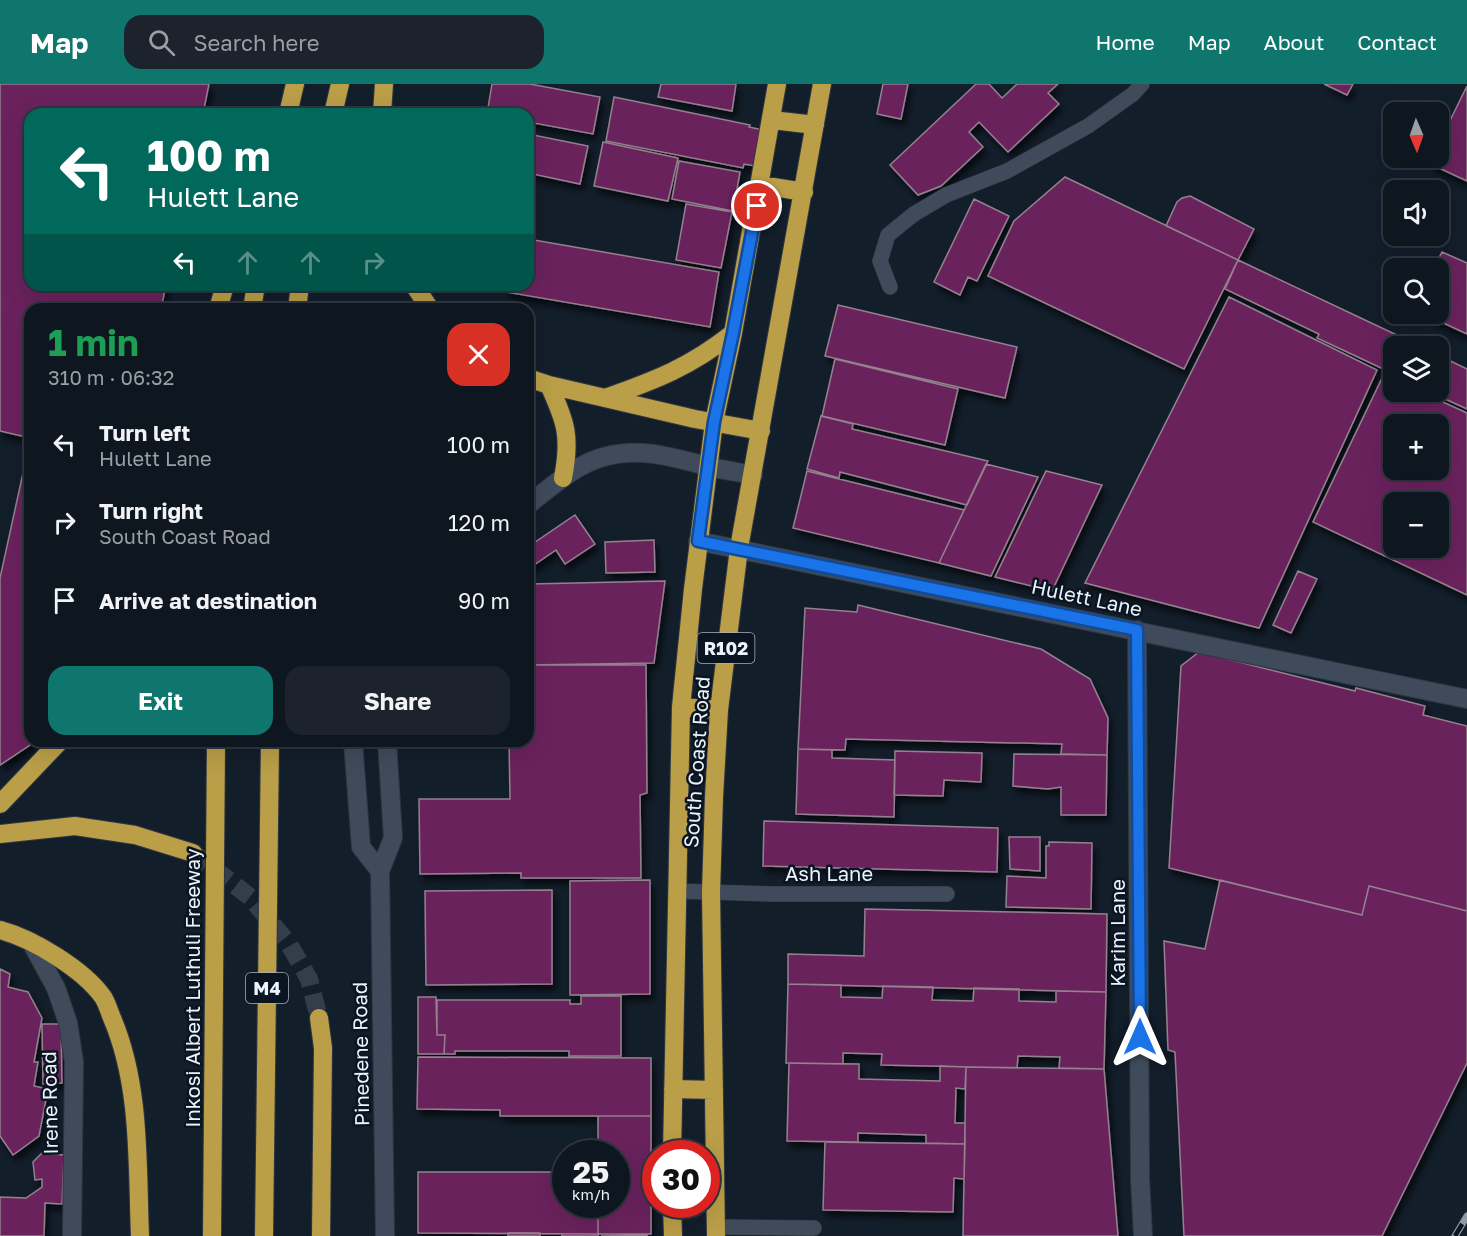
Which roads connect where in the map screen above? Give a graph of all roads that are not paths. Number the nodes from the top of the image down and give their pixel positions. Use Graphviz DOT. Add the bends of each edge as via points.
graph roads {
  1 [pos="294,84"];
  2 [pos="340,84"];
  3 [pos="384,84"];
  4 [pos="777,84"];
  5 [pos="822,84"];
  6 [pos="1142,84"];
  7 [pos="289,108"];
  8 [pos="334,108"];
  9 [pos="382,108"];
  10 [pos="772,120"];
  11 [pos="815,125"];
  12 [pos="760,185"];
  13 [pos="804,192"];
  14 [pos="890,287"];
  15 [pos="733,333"];
  16 [pos="534,380"];
  17 [pos="549,385"];
  18 [pos="605,398"];
  19 [pos="714,422"];
  20 [pos="761,430"];
  21 [pos="707,466"];
  22 [pos="753,475"];
  23 [pos="563,477"];
  24 [pos="534,500"];
  25 [pos="698,541"];
  26 [pos="739,548"];
  27 [pos="1137,630"];
  28 [pos="1467,699"];
  29 [pos="681,707"];
  30 [pos="719,710"];
  31 [pos="54,747"];
  32 [pos="216,747"];
  33 [pos="270,747"];
  34 [pos="353,747"];
  35 [pos="387,747"];
  36 [pos="0,804"];
  37 [pos="0,834"];
  38 [pos="193,853"];
  39 [pos="380,871"];
  40 [pos="676,891"];
  41 [pos="711,891"];
  42 [pos="947,894"];
  43 [pos="0,930"];
  44 [pos="32,942"];
  45 [pos="319,1018"];
  46 [pos="673,1089"];
  47 [pos="714,1090"];
  48 [pos="672,1140"];
  49 [pos="712,1140"];
  50 [pos="672,1218"];
  51 [pos="814,1228"];
  52 [pos="716,1231"];
  53 [pos="72,1236"];
  54 [pos="140,1236"];
  55 [pos="212,1236"];
  56 [pos="264,1236"];
  57 [pos="321,1236"];
  58 [pos="385,1236"];
  59 [pos="673,1236"];
  60 [pos="1143,1236"];
  1 -- 7 [label="highway"];
  2 -- 8 [label="highway"];
  3 -- 9 [label="highway"];
  4 -- 10 [label="highway, South Coast Road / R102"];
  5 -- 11 [label="highway, South Coast Road / R102"];
  6 -- 14 [label="lane" via="1088,126 1007,171 946,195 914,214 888,235 880,261"];
  10 -- 11 [label="highway"];
  10 -- 12 [label="highway, South Coast Road / R102"];
  11 -- 13 [label="highway, South Coast Road / R102"];
  12 -- 13 [label="highway"];
  12 -- 15 [label="highway, South Coast Road / R102"];
  13 -- 20 [label="highway, South Coast Road / R102"];
  15 -- 18 [label="highway" via="680,369"];
  15 -- 19 [label="highway, South Coast Road / R102"];
  16 -- 17 [label="highway"];
  17 -- 18 [label="highway"];
  17 -- 23 [label="highway" via="567,434"];
  18 -- 19 [label="highway"];
  19 -- 20 [label="highway"];
  19 -- 21 [label="highway, South Coast Road / R102"];
  20 -- 22 [label="highway, South Coast Road / R102"];
  21 -- 22 [label="street"];
  21 -- 23 [label="street" via="658,454 629,452 605,456"];
  21 -- 25 [label="highway, South Coast Road / R102"];
  22 -- 26 [label="highway, South Coast Road / R102"];
  23 -- 24 [label="street"];
  25 -- 26 [label="street, Hulett Lane"];
  25 -- 29 [label="highway, South Coast Road / R102"];
  26 -- 27 [label="street, Hulett Lane"];
  26 -- 30 [label="highway, South Coast Road / R102"];
  27 -- 28 [label="street, Hulett Lane"];
  27 -- 60 [label="street, Karim Lane"];
  29 -- 30 [label="highway"];
  29 -- 40 [label="highway, South Coast Road / R102"];
  30 -- 41 [label="highway, South Coast Road / R102"];
  31 -- 36 [label="highway"];
  32 -- 55 [label="highway, Inkosi Albert Luthuli Freeway"];
  33 -- 56 [label="highway, M4"];
  34 -- 39 [label="street" via="361,847"];
  35 -- 39 [label="street, Pinedene Road" via="393,838"];
  37 -- 38 [label="highway" via="75,826 135,835"];
  39 -- 58 [label="street, Pinedene Road"];
  40 -- 41 [label="lane, Ash Lane"];
  40 -- 46 [label="highway, South Coast Road / R102"];
  41 -- 42 [label="lane, Ash Lane"];
  41 -- 47 [label="highway, South Coast Road / R102"];
  43 -- 44 [label="highway"];
  44 -- 53 [label="street, Irene Road" via="56,988 68,1023 74,1062"];
  44 -- 54 [label="highway" via="75,968 104,997 122,1041 130,1076"];
  45 -- 57 [label="highway" via="323,1048"];
  46 -- 47 [label="highway"];
  46 -- 48 [label="highway, South Coast Road / R102"];
  47 -- 49 [label="highway, South Coast Road / R102"];
  50 -- 59 [label="highway"];
  51 -- 52 [label="lane"];
}
